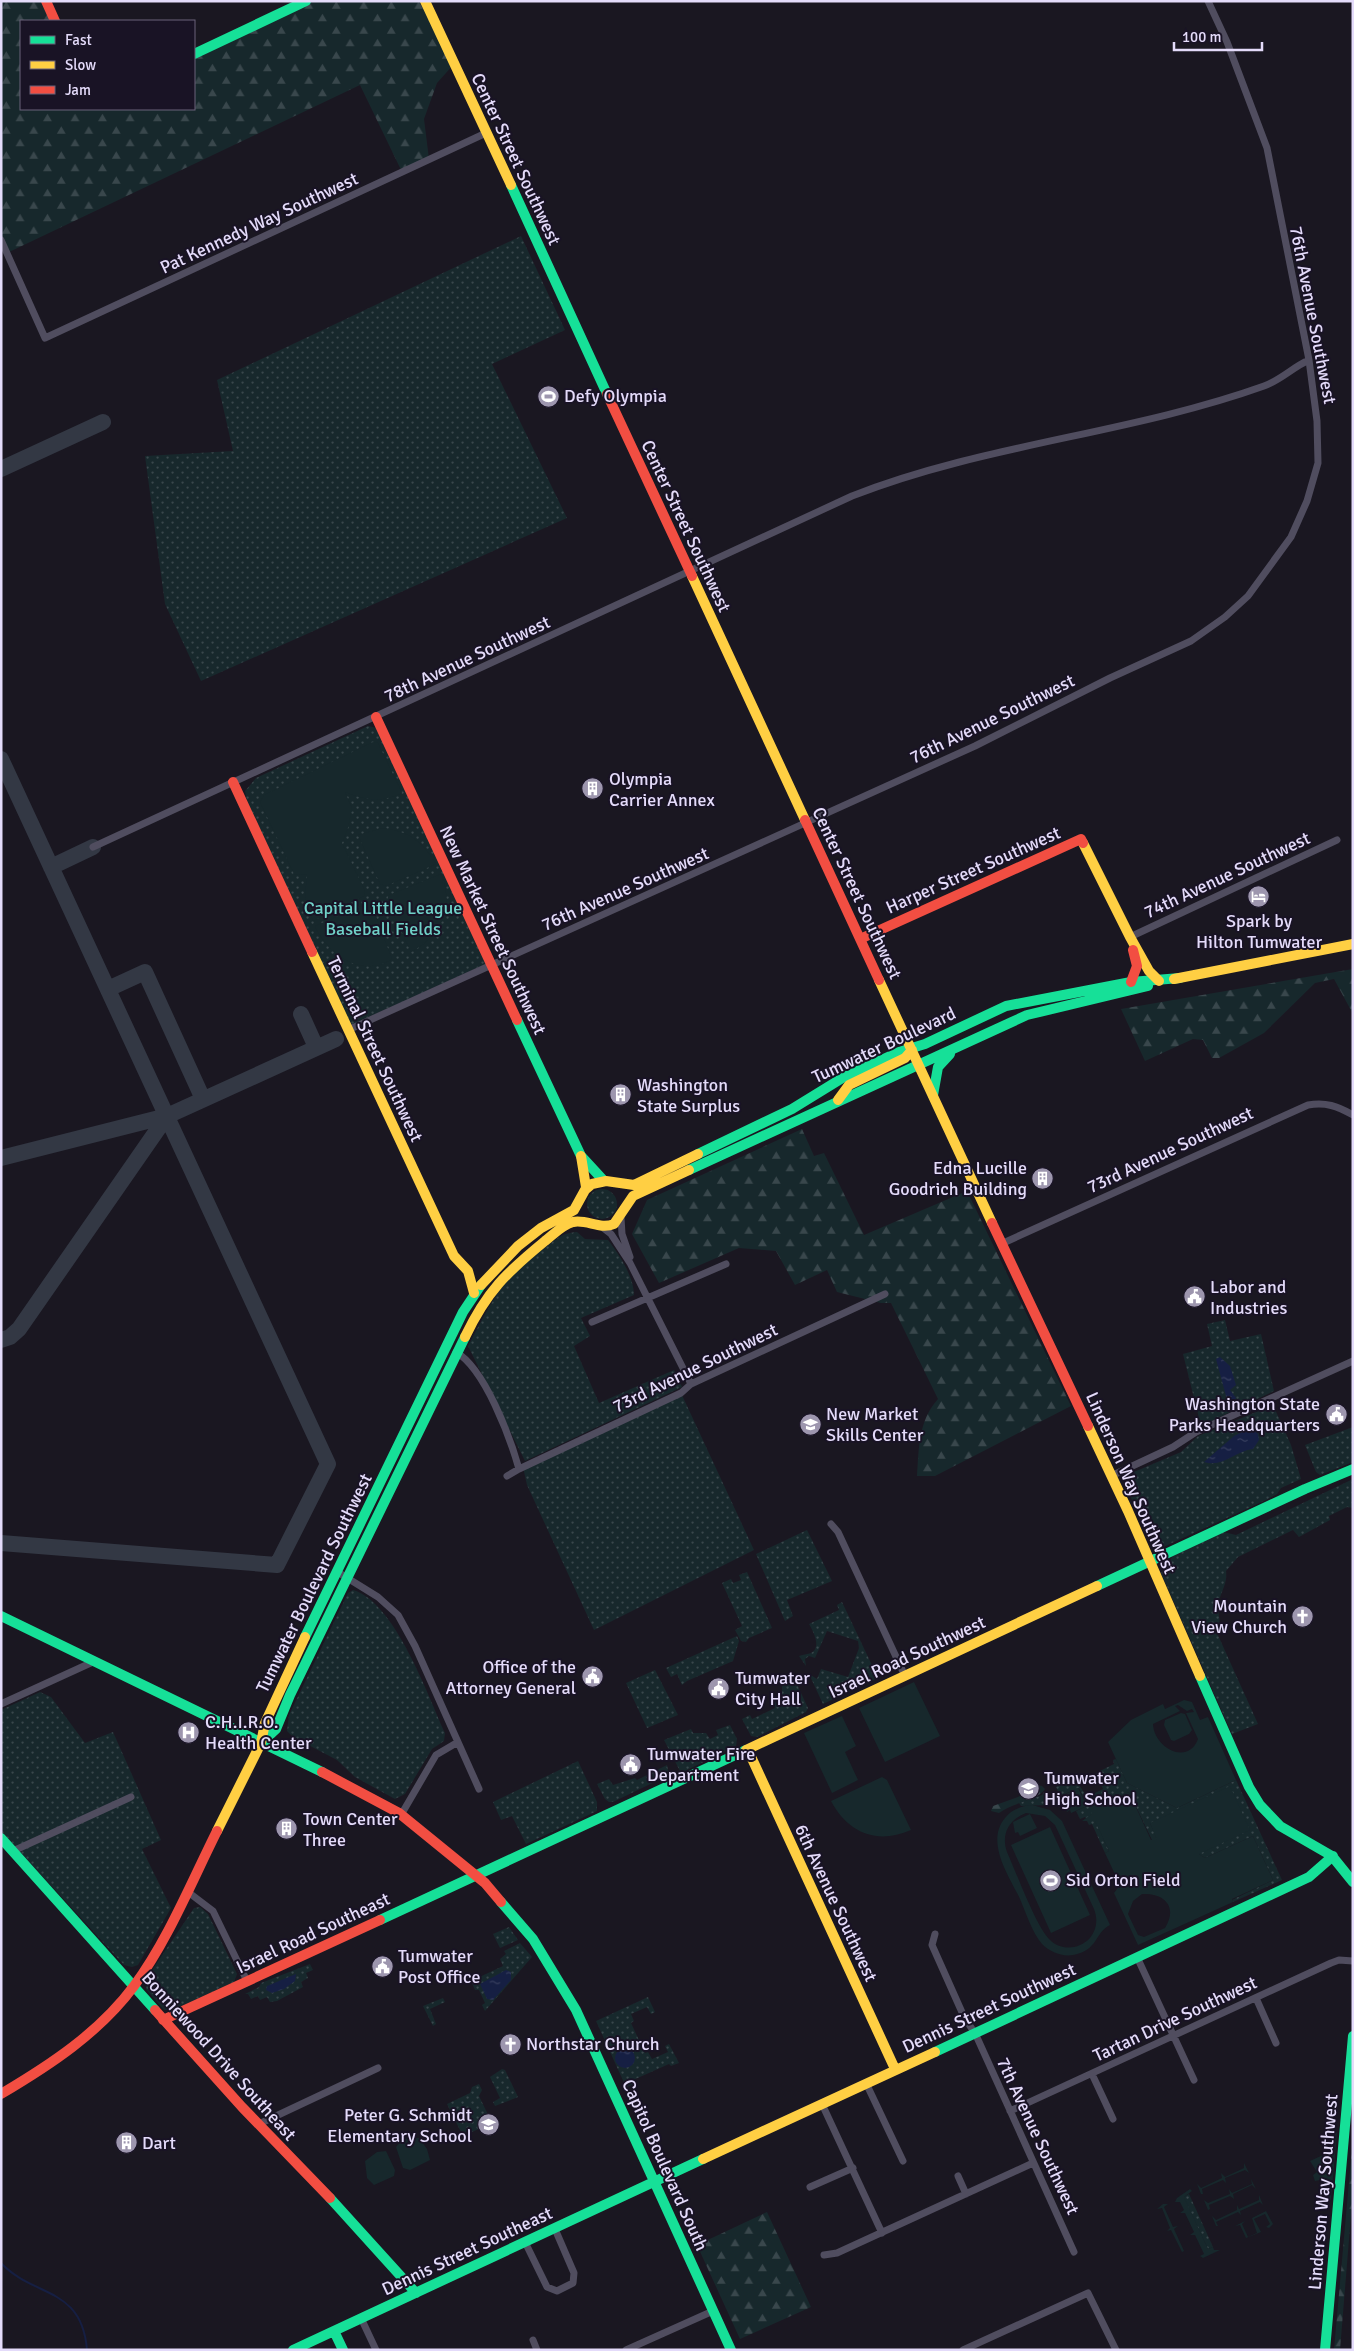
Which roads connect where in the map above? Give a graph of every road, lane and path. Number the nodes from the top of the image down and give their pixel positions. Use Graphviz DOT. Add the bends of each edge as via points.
graph roads {
  1 [pos="46,1"];
  2 [pos="306,1"];
  3 [pos="425,1"];
  4 [pos="1208,1"];
  5 [pos="55,20"];
  6 [pos="195,54"];
  7 [pos="486,133"];
  8 [pos="1,240"];
  9 [pos="1309,360"];
  10 [pos="689,572"];
  11 [pos="376,718"];
  12 [pos="233,782"];
  13 [pos="806,823"];
  14 [pos="1337,840"];
  15 [pos="93,847"];
  16 [pos="1130,937"];
  17 [pos="860,939"];
  18 [pos="1353,944"];
  19 [pos="491,966"];
  20 [pos="1180,978"];
  21 [pos="1159,981"];
  22 [pos="1131,982"];
  23 [pos="348,1030"];
  24 [pos="953,1049"];
  25 [pos="912,1050"];
  26 [pos="918,1065"];
  27 [pos="932,1095"];
  28 [pos="836,1102"];
  29 [pos="1353,1114"];
  30 [pos="581,1156"];
  31 [pos="604,1181"];
  32 [pos="618,1186"];
  33 [pos="586,1187"];
  34 [pos="580,1201"];
  35 [pos="625,1207"];
  36 [pos="620,1218"];
  37 [pos="590,1224"];
  38 [pos="602,1227"];
  39 [pos="1001,1244"];
  40 [pos="630,1263"];
  41 [pos="726,1264"];
  42 [pos="492,1270"];
  43 [pos="468,1271"];
  44 [pos="474,1294"];
  45 [pos="885,1294"];
  46 [pos="648,1296"];
  47 [pos="592,1322"];
  48 [pos="456,1352"];
  49 [pos="1353,1361"];
  50 [pos="691,1384"];
  51 [pos="519,1469"];
  52 [pos="1353,1469"];
  53 [pos="507,1476"];
  54 [pos="1112,1476"];
  55 [pos="832,1524"];
  56 [pos="1149,1562"];
  57 [pos="336,1571"];
  58 [pos="349,1578"];
  59 [pos="1,1616"];
  60 [pos="95,1661"];
  61 [pos="905,1676"];
  62 [pos="1,1704"];
  63 [pos="458,1742"];
  64 [pos="261,1743"];
  65 [pos="748,1750"];
  66 [pos="479,1789"];
  67 [pos="131,1797"];
  68 [pos="401,1815"];
  69 [pos="1,1838"];
  70 [pos="13,1850"];
  71 [pos="1333,1856"];
  72 [pos="476,1876"];
  73 [pos="1353,1882"];
  74 [pos="188,1892"];
  75 [pos="935,1934"];
  76 [pos="1137,1957"];
  77 [pos="1353,1961"];
  78 [pos="247,1981"];
  79 [pos="134,1986"];
  80 [pos="1256,1998"];
  81 [pos="163,2020"];
  82 [pos="975,2032"];
  83 [pos="1174,2036"];
  84 [pos="1353,2036"];
  85 [pos="1276,2043"];
  86 [pos="378,2068"];
  87 [pos="895,2069"];
  88 [pos="1092,2074"];
  89 [pos="1194,2080"];
  90 [pos="866,2083"];
  91 [pos="1,2094"];
  92 [pos="822,2104"];
  93 [pos="1010,2111"];
  94 [pos="1113,2119"];
  95 [pos="259,2124"];
  96 [pos="902,2161"];
  97 [pos="1033,2163"];
  98 [pos="853,2168"];
  99 [pos="958,2176"];
  100 [pos="655,2183"];
  101 [pos="810,2187"];
  102 [pos="966,2194"];
  103 [pos="555,2229"];
  104 [pos="882,2233"];
  105 [pos="526,2242"];
  106 [pos="1074,2252"];
  107 [pos="824,2255"];
  108 [pos="416,2293"];
  109 [pos="713,2311"];
  110 [pos="361,2318"];
  111 [pos="334,2330"];
  112 [pos="533,2340"];
  113 [pos="293,2350"];
  114 [pos="343,2350"];
  115 [pos="376,2350"];
  116 [pos="537,2350"];
  117 [pos="626,2350"];
  118 [pos="731,2350"];
  119 [pos="963,2350"];
  120 [pos="1116,2350"];
  121 [pos="1325,2350"];
  1 -- 5 [label="street"];
  2 -- 6 [label="street"];
  3 -- 7 [label="street, Center Street Southwest"];
  4 -- 9 [label="street, 76th Avenue Southwest" via="1267,148"];
  7 -- 8 [label="street, Pat Kennedy Way Southwest" via="45,338"];
  7 -- 10 [label="street, Center Street Southwest"];
  9 -- 10 [label="street, 78th Avenue Southwest" via="1294,366 1286,375 1266,386 1208,405 877,486"];
  9 -- 13 [label="street, 76th Avenue Southwest" via="1318,420 1315,479 1291,537 1248,596 1191,641 975,746"];
  10 -- 11 [label="street, 78th Avenue Southwest"];
  10 -- 13 [label="street, Center Street Southwest"];
  11 -- 12 [label="street, 78th Avenue Southwest"];
  11 -- 19 [label="street, New Market Street Southwest"];
  12 -- 15 [label="street, 78th Avenue Southwest"];
  12 -- 23 [label="street, Terminal Street Southwest"];
  13 -- 17 [label="street, Center Street Southwest"];
  13 -- 19 [label="street, 76th Avenue Southwest"];
  14 -- 16 [label="street, 74th Avenue Southwest"];
  16 -- 17 [label="street, Harper Street Southwest" via="1081,839"];
  16 -- 21 [label="street, Harper Street Southwest" via="1149,971"];
  16 -- 22 [label="street, Harper Street Southwest" via="1137,966"];
  17 -- 25 [label="street, Center Street Southwest"];
  18 -- 20 [label="street, Tumwater Boulevard"];
  19 -- 23 [label="street, 76th Avenue Southwest"];
  19 -- 30 [label="street, New Market Street Southwest"];
  20 -- 21 [label="street, Tumwater Boulevard"];
  20 -- 24 [label="street, Tumwater Boulevard" via="1027,1015"];
  21 -- 22 [label="street, Tumwater Boulevard"];
  22 -- 25 [label="street, Tumwater Boulevard" via="1006,1006"];
  23 -- 43 [label="street, Terminal Street Southwest" via="454,1256"];
  24 -- 26 [label="street, Tumwater Boulevard"];
  24 -- 27 [label="street" via="937,1069"];
  25 -- 26 [label="street, Center Street Southwest"];
  25 -- 28 [label="street" via="905,1058 849,1086"];
  25 -- 32 [label="street, Tumwater Boulevard" via="899,1052 844,1077 792,1109 634,1185"];
  26 -- 27 [label="street, Linderson Way Southwest"];
  26 -- 28 [label="street, Tumwater Boulevard"];
  27 -- 39 [label="street, Linderson Way Southwest"];
  28 -- 35 [label="street, Tumwater Boulevard" via="633,1196"];
  29 -- 39 [label="street, 73rd Avenue Southwest" via="1322,1103 1308,1105"];
  30 -- 31 [label="street, New Market Street Southwest"];
  30 -- 33 [label="street, New Market Street Southwest"];
  31 -- 32 [label="street"];
  31 -- 33 [label="street"];
  32 -- 35 [label="street"];
  33 -- 34 [label="street"];
  34 -- 37 [label="street"];
  34 -- 42 [label="street, Tumwater Boulevard Southwest" via="573,1211 518,1245"];
  35 -- 36 [label="street"];
  36 -- 38 [label="street" via="612,1225"];
  36 -- 40 [label="street"];
  37 -- 38 [label="street"];
  37 -- 48 [label="street, Tumwater Boulevard Southwest" via="575,1222 555,1232 517,1261 497,1282"];
  38 -- 40 [label="street" via="611,1234"];
  39 -- 54 [label="street, Linderson Way Southwest"];
  40 -- 46 [label="street"];
  41 -- 46 [label="street"];
  42 -- 43 [label="street"];
  42 -- 44 [label="street, Tumwater Boulevard Southwest"];
  43 -- 44 [label="street, Terminal Street Southwest"];
  44 -- 57 [label="street, Tumwater Boulevard Southwest"];
  45 -- 50 [label="street, 73rd Avenue Southwest"];
  46 -- 47 [label="street"];
  46 -- 50 [label="street"];
  48 -- 51 [label="street" via="468,1359 478,1374 511,1443"];
  48 -- 58 [label="street, Tumwater Boulevard Southwest"];
  49 -- 54 [label="street" via="1203,1429"];
  50 -- 51 [label="street, 73rd Avenue Southwest" via="681,1393"];
  51 -- 53 [label="street, 73rd Avenue Southwest"];
  52 -- 56 [label="street, Israel Road Southwest"];
  54 -- 56 [label="street, Linderson Way Southwest"];
  55 -- 61 [label="street"];
  56 -- 61 [label="street, Israel Road Southwest"];
  56 -- 71 [label="street, Linderson Way Southwest" via="1255,1799 1277,1824"];
  57 -- 58 [label="street"];
  57 -- 64 [label="street, Tumwater Boulevard Southwest" via="265,1723"];
  58 -- 63 [label="street" via="398,1615"];
  58 -- 64 [label="street, Tumwater Boulevard Southwest" via="276,1729"];
  59 -- 60 [label="street, Capitol Boulevard South"];
  60 -- 62 [label="street"];
  60 -- 64 [label="street, Capitol Boulevard South"];
  61 -- 65 [label="street, Israel Road Southwest"];
  63 -- 66 [label="street"];
  63 -- 68 [label="street" via="436,1755"];
  64 -- 68 [label="street, Capitol Boulevard South" via="354,1788"];
  64 -- 74 [label="street"];
  65 -- 72 [label="street, Israel Road Southwest"];
  65 -- 87 [label="street, 6th Avenue Southwest"];
  67 -- 70 [label="street"];
  68 -- 72 [label="street, Capitol Boulevard South"];
  69 -- 70 [label="street, Bonniewood Drive Southeast"];
  70 -- 79 [label="street, Bonniewood Drive Southeast"];
  71 -- 73 [label="street, Linderson Way Southwest"];
  71 -- 76 [label="street, Dennis Street Southwest" via="1302,1881"];
  72 -- 78 [label="street, Israel Road Southeast"];
  72 -- 100 [label="street, Capitol Boulevard South" via="533,1939 558,1978 588,2034"];
  74 -- 78 [label="street" via="213,1911"];
  74 -- 79 [label="street"];
  75 -- 82 [label="street, 7th Avenue Southwest" via="932,1945 965,2019"];
  76 -- 82 [label="street, Dennis Street Southwest"];
  76 -- 83 [label="street"];
  77 -- 80 [label="street, Tartan Drive Southwest" via="1331,1963"];
  78 -- 81 [label="street, Israel Road Southeast"];
  79 -- 81 [label="street, Bonniewood Drive Southeast"];
  79 -- 91 [label="street" via="107,2017 71,2049"];
  80 -- 83 [label="street, Tartan Drive Southwest"];
  80 -- 85 [label="street"];
  81 -- 95 [label="street, Bonniewood Drive Southeast"];
  82 -- 87 [label="street, Dennis Street Southwest"];
  82 -- 93 [label="street, 7th Avenue Southwest"];
  83 -- 88 [label="street, Tartan Drive Southwest"];
  83 -- 89 [label="street"];
  84 -- 121 [label="street, Linderson Way Southwest"];
  86 -- 95 [label="street"];
  87 -- 90 [label="street, Dennis Street Southwest"];
  88 -- 93 [label="street, Tartan Drive Southwest"];
  88 -- 94 [label="street"];
  90 -- 92 [label="street, Dennis Street Southwest"];
  90 -- 96 [label="street"];
  92 -- 98 [label="street"];
  92 -- 100 [label="street, Dennis Street Southwest"];
  93 -- 97 [label="street, 7th Avenue Southwest"];
  95 -- 108 [label="street, Bonniewood Drive Southeast"];
  97 -- 102 [label="street"];
  97 -- 106 [label="street, 7th Avenue Southwest"];
  98 -- 101 [label="street"];
  98 -- 104 [label="street"];
  99 -- 102 [label="street"];
  100 -- 103 [label="street, Dennis Street Southeast"];
  100 -- 109 [label="street, Capitol Boulevard South"];
  102 -- 104 [label="street"];
  103 -- 105 [label="street, Dennis Street Southeast"];
  103 -- 105 [label="street" via="574,2273 573,2283 563,2290 547,2287"];
  104 -- 107 [label="street" via="837,2253"];
  105 -- 108 [label="street, Dennis Street Southeast"];
  108 -- 110 [label="street, Dennis Street Southeast"];
  109 -- 117 [label="street"];
  109 -- 118 [label="street, Capitol Boulevard South"];
  110 -- 111 [label="street, Dennis Street Southeast"];
  110 -- 115 [label="street"];
  111 -- 113 [label="street, Dennis Street Southeast"];
  111 -- 114 [label="street"];
  112 -- 116 [label="street"];
  119 -- 120 [label="street" via="1088,2293"];
}
